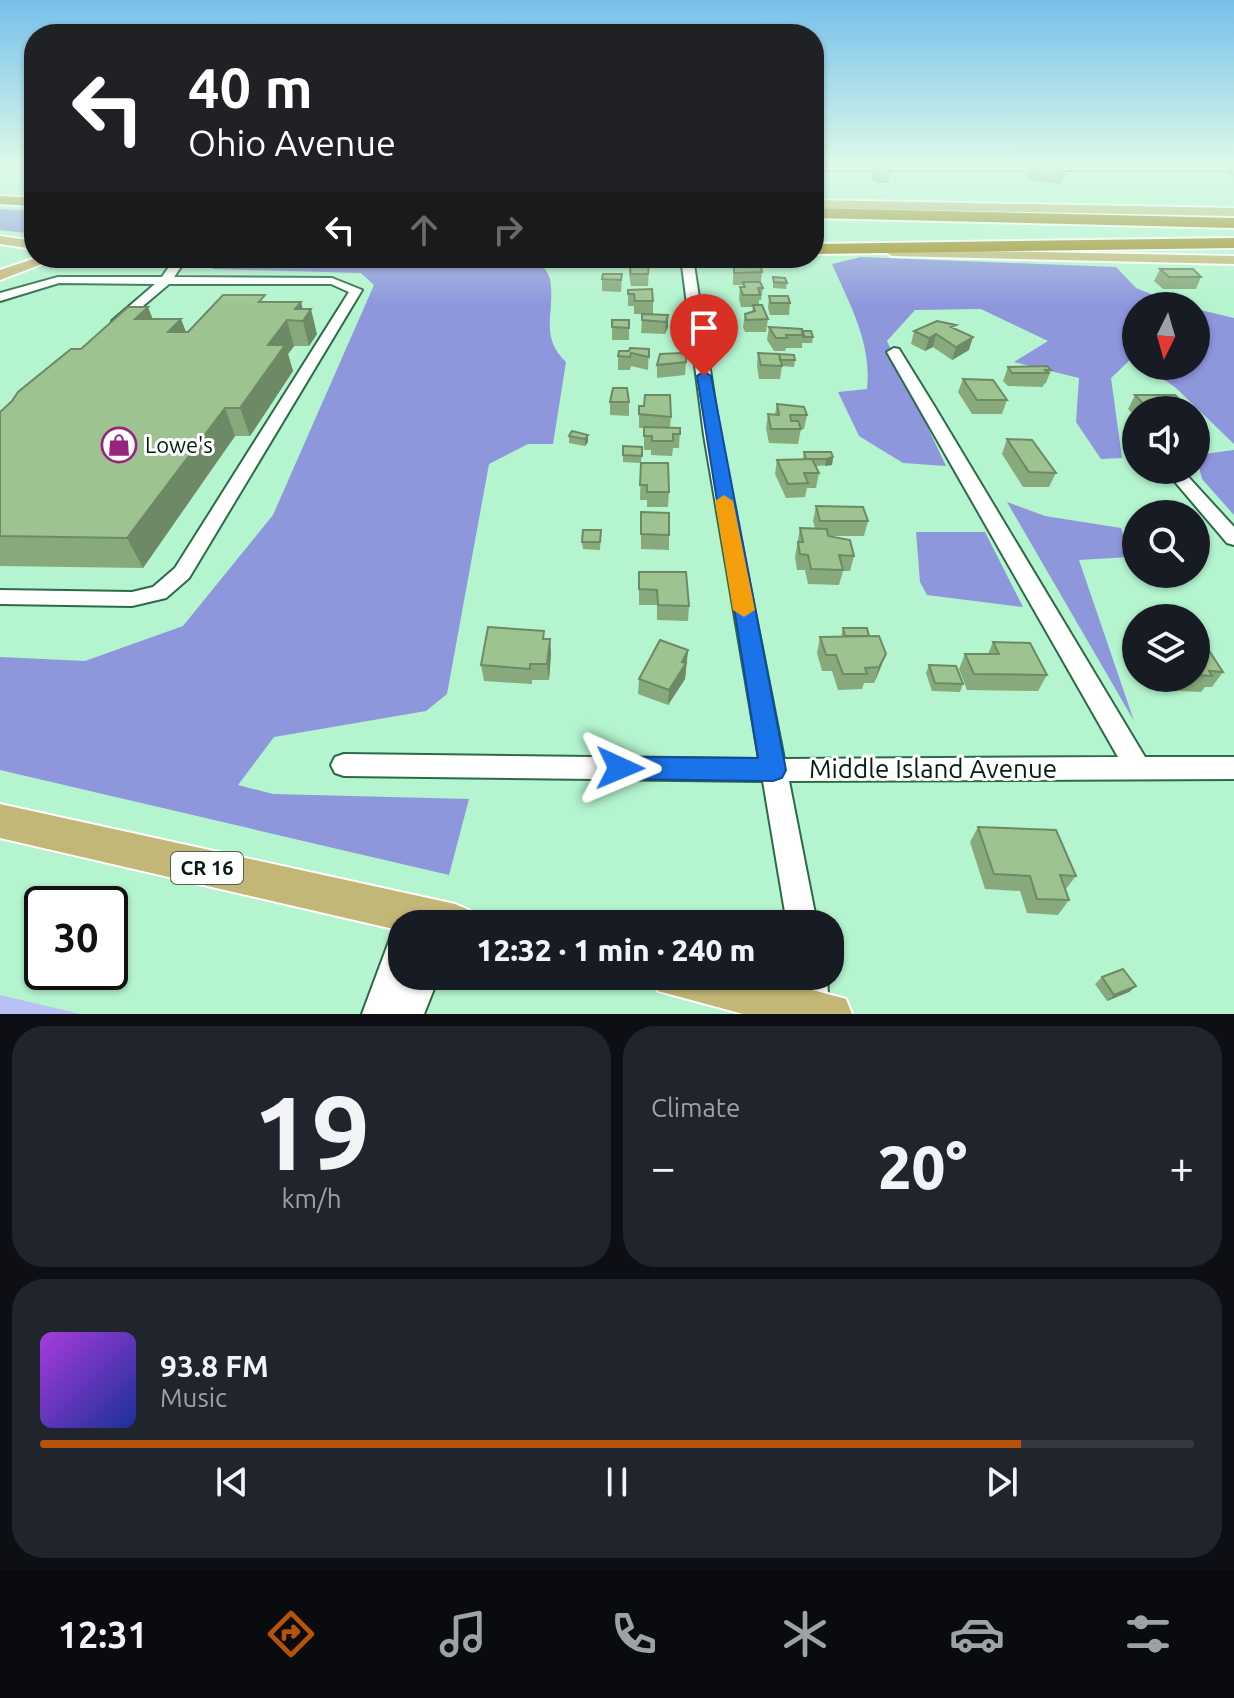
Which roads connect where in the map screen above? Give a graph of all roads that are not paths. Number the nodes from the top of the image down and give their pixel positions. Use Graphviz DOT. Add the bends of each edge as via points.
graph roads {
  1 [pos="1116,211"];
  2 [pos="824,213"];
  3 [pos="1234,214"];
  4 [pos="1234,223"];
  5 [pos="824,228"];
  6 [pos="1,240"];
  7 [pos="1234,241"];
  8 [pos="24,243"];
  9 [pos="824,250"];
  10 [pos="824,250"];
  11 [pos="24,255"];
  12 [pos="1234,260"];
  13 [pos="0,263"];
  14 [pos="24,267"];
  15 [pos="174,268"];
  16 [pos="688,268"];
  17 [pos="0,275"];
  18 [pos="166,280"];
  19 [pos="0,297"];
  20 [pos="106,334"];
  21 [pos="894,352"];
  22 [pos="1185,484"];
  23 [pos="1234,539"];
  24 [pos="0,597"];
  25 [pos="344,765"];
  26 [pos="1138,768"];
  27 [pos="1234,768"];
  28 [pos="773,770"];
  29 [pos="0,821"];
  30 [pos="799,910"];
  31 [pos="388,916"];
  32 [pos="392,990"];
  33 [pos="417,990"];
  34 [pos="758,990"];
  35 [pos="819,1000"];
  36 [pos="378,1014"];
  37 [pos="408,1014"];
  1 -- 3 [label="highway"];
  2 -- 4 [label="highway"];
  5 -- 7 [label="highway"];
  6 -- 8 [label="main road"];
  6 -- 13 [label="main road" via="12,252"];
  7 -- 9 [label="highway"];
  10 -- 12 [label="main road"];
  11 -- 13 [label="main road"];
  14 -- 17 [label="main road"];
  15 -- 18 [label="street"];
  16 -- 28 [label="street" via="712,435"];
  18 -- 19 [label="street" via="58,280"];
  18 -- 20 [label="street"];
  18 -- 24 [label="street" via="332,281 356,290 182,573 159,593 132,599"];
  21 -- 26 [label="street"];
  22 -- 23 [label="street"];
  25 -- 28 [label="street, Middle Island Avenue"];
  26 -- 27 [label="street, Middle Island Avenue"];
  26 -- 28 [label="street, Middle Island Avenue"];
  28 -- 30 [label="street"];
  29 -- 31 [label="main road, CR 16"];
  32 -- 36 [label="street"];
  33 -- 37 [label="street"];
  34 -- 35 [label="main road"];
}
